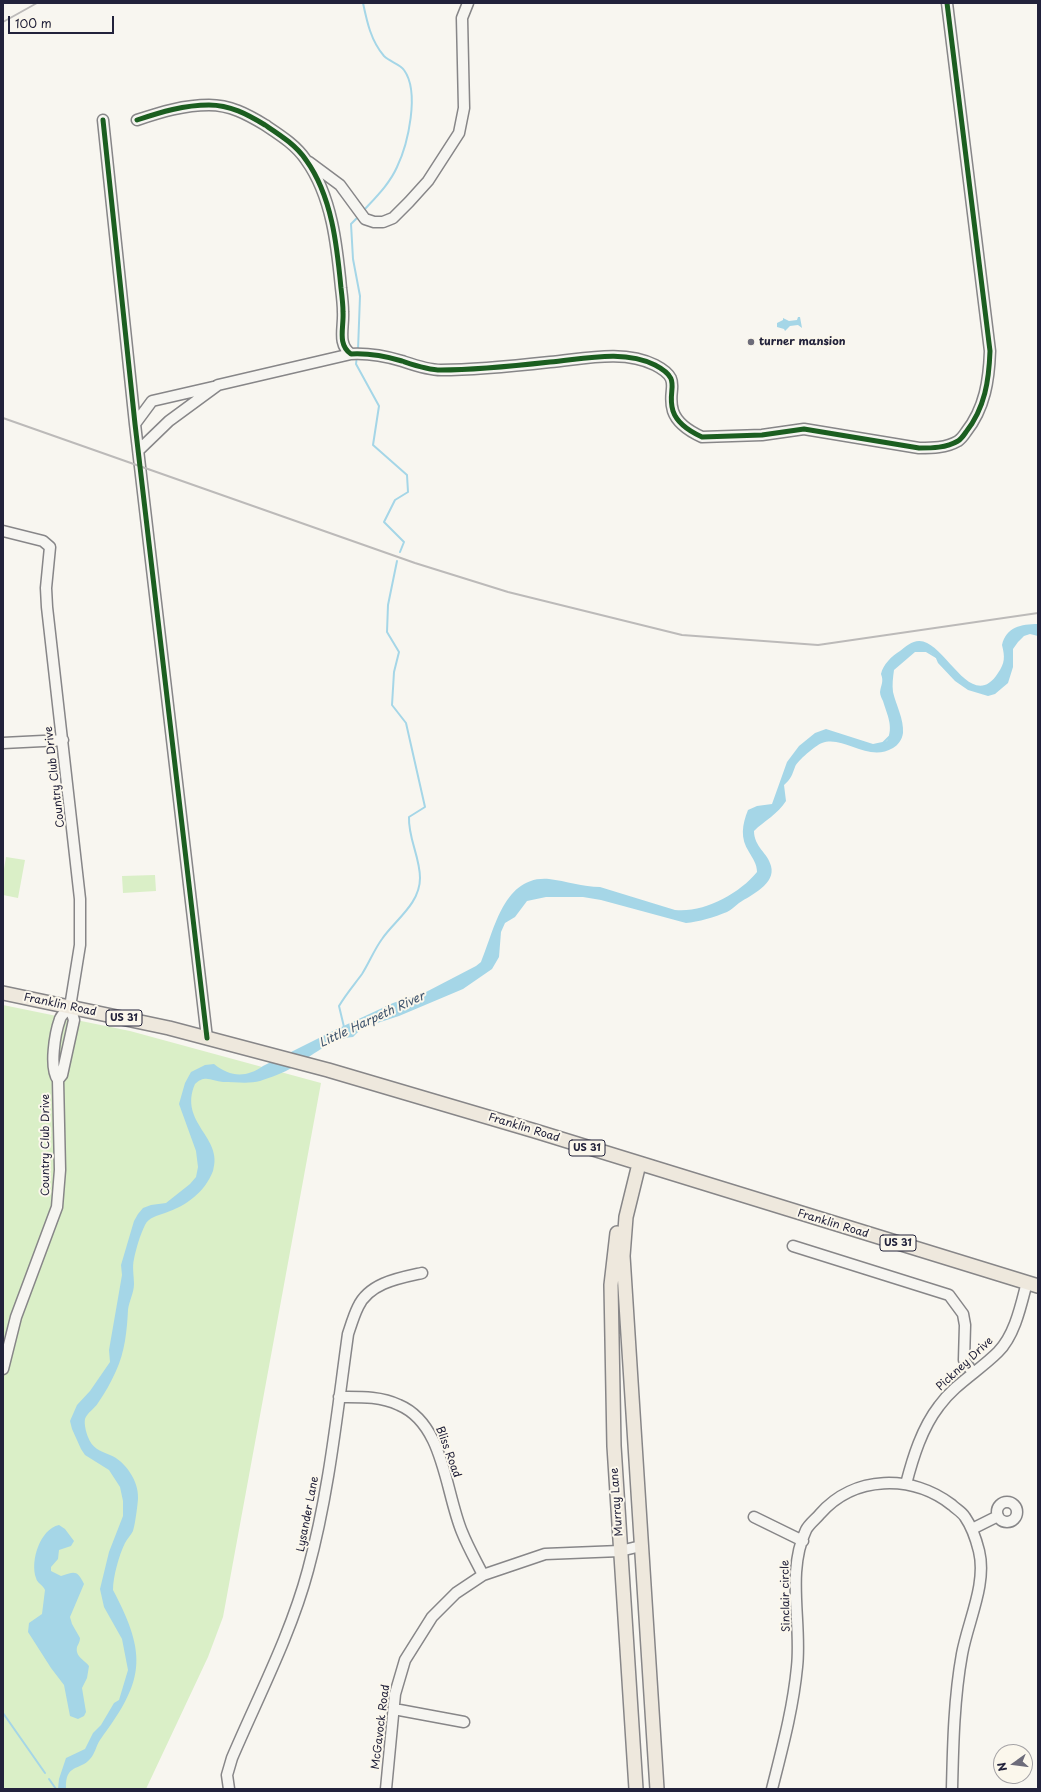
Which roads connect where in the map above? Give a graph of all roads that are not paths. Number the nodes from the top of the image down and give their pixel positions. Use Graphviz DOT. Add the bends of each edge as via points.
graph roads {
  1 [pos="468,3"];
  2 [pos="946,3"];
  3 [pos="103,120"];
  4 [pos="137,120"];
  5 [pos="306,160"];
  6 [pos="352,354"];
  7 [pos="218,385"];
  8 [pos="135,424"];
  9 [pos="139,450"];
  10 [pos="3,531"];
  11 [pos="63,740"];
  12 [pos="3,743"];
  13 [pos="3,993"];
  14 [pos="70,1007"];
  15 [pos="207,1038"];
  16 [pos="639,1164"];
  17 [pos="626,1217"];
  18 [pos="793,1246"];
  19 [pos="422,1273"];
  20 [pos="1032,1284"];
  21 [pos="3,1369"];
  22 [pos="973,1373"];
  23 [pos="339,1397"];
  24 [pos="906,1484"];
  25 [pos="998,1516"];
  26 [pos="754,1517"];
  27 [pos="972,1529"];
  28 [pos="803,1541"];
  29 [pos="641,1546"];
  30 [pos="620,1551"];
  31 [pos="484,1575"];
  32 [pos="394,1709"];
  33 [pos="464,1722"];
  34 [pos="229,1789"];
  35 [pos="386,1789"];
  36 [pos="636,1789"];
  37 [pos="657,1789"];
  38 [pos="772,1789"];
  39 [pos="952,1789"];
  1 -- 5 [label="street" via="462,18 464,108 459,132 428,182 393,218 383,222 365,219 340,185"];
  2 -- 6 [label="street" via="990,351 985,395 975,420 960,440 950,445 919,448 804,429 762,435 702,437 693,433 676,418 673,410 672,380 653,364 640,359 614,356 439,370 367,353"];
  3 -- 8 [label="street"];
  4 -- 5 [label="street" via="178,108 209,105 228,107 247,114 276,132"];
  5 -- 6 [label="street" via="317,180 329,213 338,261 343,343 345,350"];
  6 -- 7 [label="street"];
  7 -- 8 [label="street" via="152,401"];
  7 -- 9 [label="street" via="168,421"];
  8 -- 9 [label="street"];
  9 -- 15 [label="street"];
  10 -- 11 [label="street, Country Club Drive" via="49,544 46,601"];
  11 -- 12 [label="street"];
  11 -- 14 [label="street, Country Club Drive" via="80,899 80,945"];
  13 -- 14 [label="main road, Franklin Road / US 31"];
  14 -- 15 [label="main road, Franklin Road / US 31"];
  14 -- 21 [label="street, Country Club Drive" via="60,1018 53,1067 53,1074 58,1080 60,1170 57,1206 16,1317"];
  15 -- 16 [label="main road, Franklin Road / US 31" via="328,1070"];
  16 -- 17 [label="main road, Murray Lane"];
  16 -- 20 [label="main road, Franklin Road / US 31"];
  17 -- 29 [label="main road, Murray Lane" via="623,1256"];
  17 -- 30 [label="main road, Murray Lane" via="618,1230 611,1285 614,1446"];
  18 -- 22 [label="street" via="949,1295 962,1314 965,1325 964,1360"];
  19 -- 23 [label="street, Lysander Lane" via="398,1278 371,1290 358,1306 348,1334"];
  20 -- 22 [label="street, Pickney Drive" via="999,1352"];
  22 -- 24 [label="street, Pickney Drive" via="939,1406 915,1450"];
  23 -- 31 [label="street, Bliss Road" via="376,1398 400,1405 425,1424 433,1439 461,1531"];
  23 -- 34 [label="street, Lysander Lane" via="322,1511 308,1571 290,1624 232,1758 227,1775"];
  24 -- 27 [label="street, Sinclair circle" via="938,1495 964,1515"];
  24 -- 28 [label="street, Sinclair circle" via="881,1482 849,1492 829,1504 807,1529"];
  25 -- 27 [label="street"];
  26 -- 28 [label="street"];
  27 -- 39 [label="street, Sinclair circle" via="981,1565 979,1585 962,1655 953,1743"];
  28 -- 38 [label="street, Sinclair circle" via="797,1558 797,1667 789,1727"];
  29 -- 30 [label="street, McGavock Road"];
  29 -- 37 [label="main road, Murray Lane"];
  30 -- 31 [label="street, McGavock Road" via="545,1554"];
  30 -- 36 [label="main road, Murray Lane"];
  31 -- 32 [label="street, McGavock Road" via="456,1593 432,1617 405,1660 395,1694"];
  32 -- 33 [label="street"];
  32 -- 35 [label="street, McGavock Road"];
}
